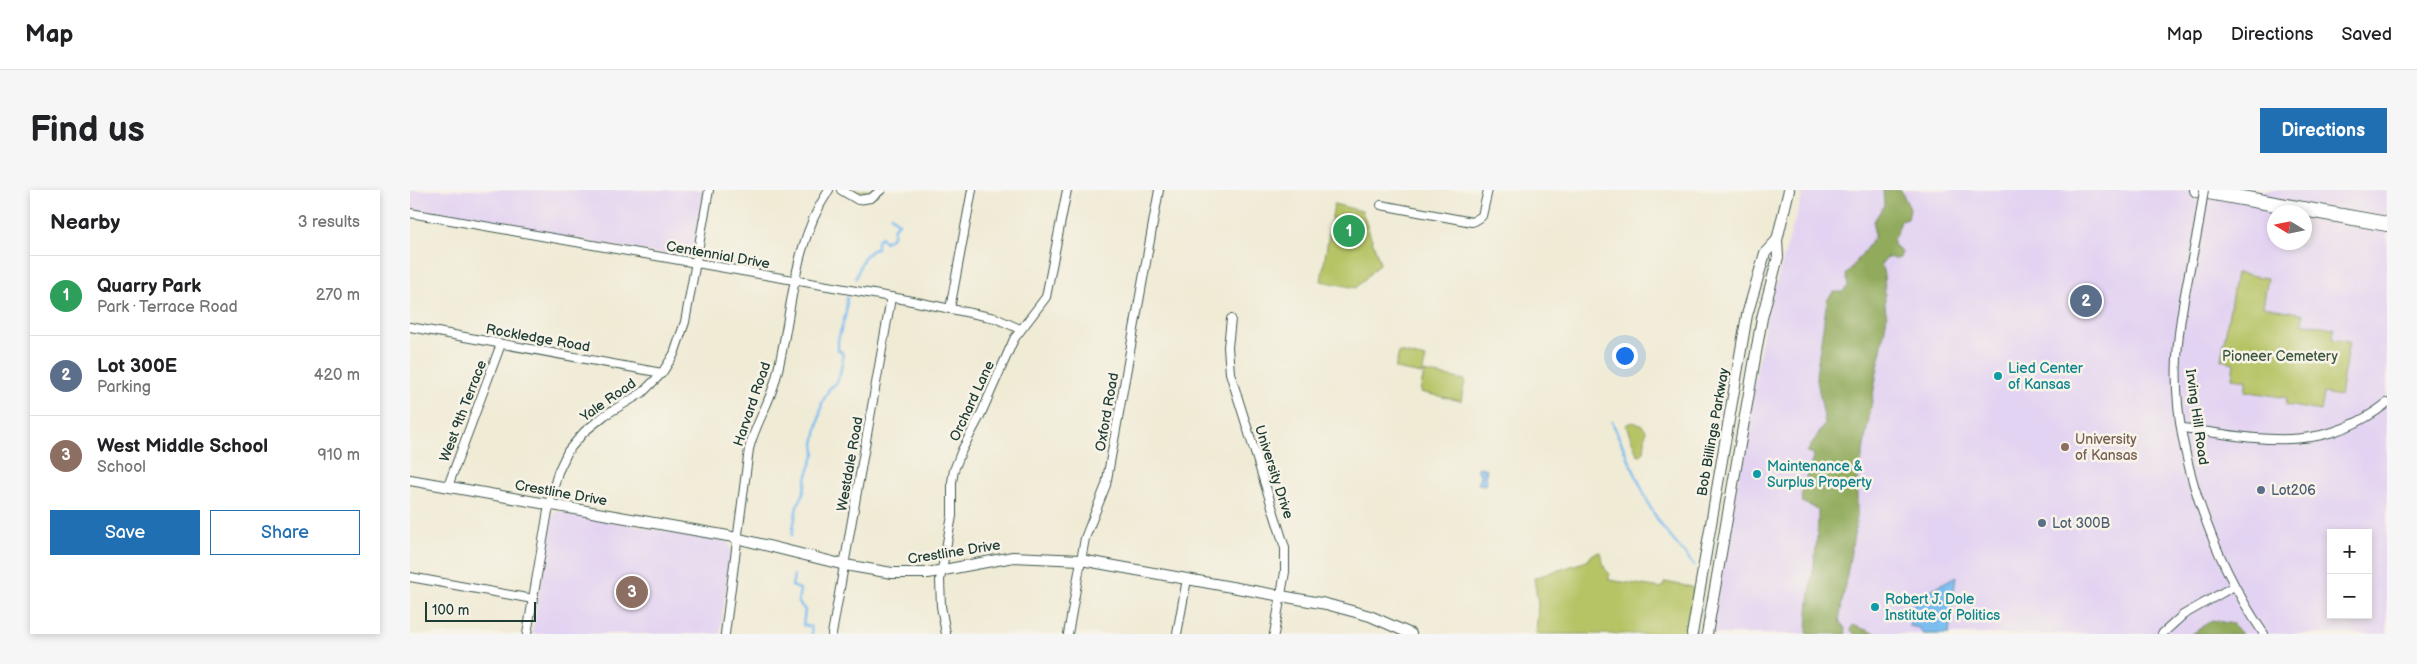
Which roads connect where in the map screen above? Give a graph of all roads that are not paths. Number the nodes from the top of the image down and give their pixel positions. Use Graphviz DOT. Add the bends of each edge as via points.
graph roads {
  1 [pos="709,190"];
  2 [pos="829,190"];
  3 [pos="841,190"];
  4 [pos="881,190"];
  5 [pos="972,190"];
  6 [pos="1067,190"];
  7 [pos="1159,190"];
  8 [pos="1488,190"];
  9 [pos="1789,190"];
  10 [pos="2197,190"];
  11 [pos="2204,190"];
  12 [pos="1381,205"];
  13 [pos="410,213"];
  14 [pos="2387,224"];
  15 [pos="1777,240"];
  16 [pos="696,264"];
  17 [pos="794,281"];
  18 [pos="891,298"];
  19 [pos="950,309"];
  20 [pos="1231,319"];
  21 [pos="410,328"];
  22 [pos="1020,329"];
  23 [pos="501,344"];
  24 [pos="662,373"];
  25 [pos="2387,404"];
  26 [pos="2183,428"];
  27 [pos="410,480"];
  28 [pos="448,486"];
  29 [pos="549,504"];
  30 [pos="737,538"];
  31 [pos="1081,560"];
  32 [pos="845,565"];
  33 [pos="942,570"];
  34 [pos="410,577"];
  35 [pos="1187,579"];
  36 [pos="2234,586"];
  37 [pos="1281,596"];
  38 [pos="533,599"];
  39 [pos="527,634"];
  40 [pos="725,634"];
  41 [pos="832,634"];
  42 [pos="946,634"];
  43 [pos="1068,634"];
  44 [pos="1177,634"];
  45 [pos="1274,634"];
  46 [pos="1412,634"];
  47 [pos="1692,634"];
  48 [pos="1707,634"];
  49 [pos="2162,634"];
  50 [pos="2264,634"];
  1 -- 16 [label="street, Yale Road"];
  2 -- 17 [label="street, Harvard Road" via="807,232"];
  3 -- 4 [label="street" via="858,200 871,198"];
  5 -- 19 [label="street"];
  6 -- 22 [label="street, Orchard Lane" via="1050,286 1041,305"];
  7 -- 31 [label="street, Oxford Road" via="1106,485 1087,530"];
  8 -- 12 [label="street" via="1482,216 1472,222"];
  9 -- 15 [label="street, Bob Billings Parkway"];
  10 -- 14 [label="highway"];
  11 -- 26 [label="street, Irving Hill Road, bridge" via="2178,342 2177,380"];
  13 -- 16 [label="street, Centennial Drive"];
  15 -- 47 [label="street, Bob Billings Parkway" via="1765,253 1747,315"];
  15 -- 48 [label="street, Bob Billings Parkway" via="1778,257 1762,318"];
  16 -- 17 [label="street, Centennial Drive"];
  16 -- 24 [label="street, Yale Road" via="682,332"];
  17 -- 18 [label="street, Centennial Drive"];
  17 -- 30 [label="street, Harvard Road" via="776,380 749,449"];
  18 -- 19 [label="street, Centennial Drive"];
  18 -- 32 [label="street, Westdale Road"];
  19 -- 22 [label="street, Centennial Drive" via="995,318"];
  20 -- 37 [label="street, University Drive" via="1230,373 1284,548"];
  21 -- 23 [label="street, Rockledge Road"];
  22 -- 33 [label="street, Orchard Lane" via="957,462"];
  23 -- 24 [label="street, Rockledge Road"];
  23 -- 28 [label="street, West 9th Terrace"];
  24 -- 29 [label="street, Yale Road" via="642,393 599,419 576,441 562,462"];
  25 -- 26 [label="street" via="2355,425 2306,439 2278,440"];
  26 -- 36 [label="street, Irving Hill Road" via="2201,506"];
  27 -- 28 [label="street, Crestline Drive"];
  28 -- 29 [label="street, Crestline Drive"];
  29 -- 30 [label="street, Crestline Drive"];
  29 -- 38 [label="street, Yale Road"];
  30 -- 32 [label="street, Crestline Drive"];
  30 -- 40 [label="street, Harvard Road"];
  31 -- 33 [label="street, Crestline Drive" via="1013,557"];
  31 -- 35 [label="street, Crestline Drive"];
  31 -- 43 [label="street, Oxford Road"];
  32 -- 33 [label="street, Crestline Drive" via="906,574"];
  32 -- 41 [label="street, Westdale Road"];
  33 -- 42 [label="street, Orchard Lane" via="941,606"];
  34 -- 38 [label="street"];
  35 -- 37 [label="street, Crestline Drive"];
  35 -- 44 [label="street"];
  36 -- 49 [label="street" via="2182,615"];
  36 -- 50 [label="street, Irving Hill Road"];
  37 -- 45 [label="street, University Drive"];
  37 -- 46 [label="street, Crestline Drive" via="1358,612"];
  38 -- 39 [label="street, Yale Road"];
}
